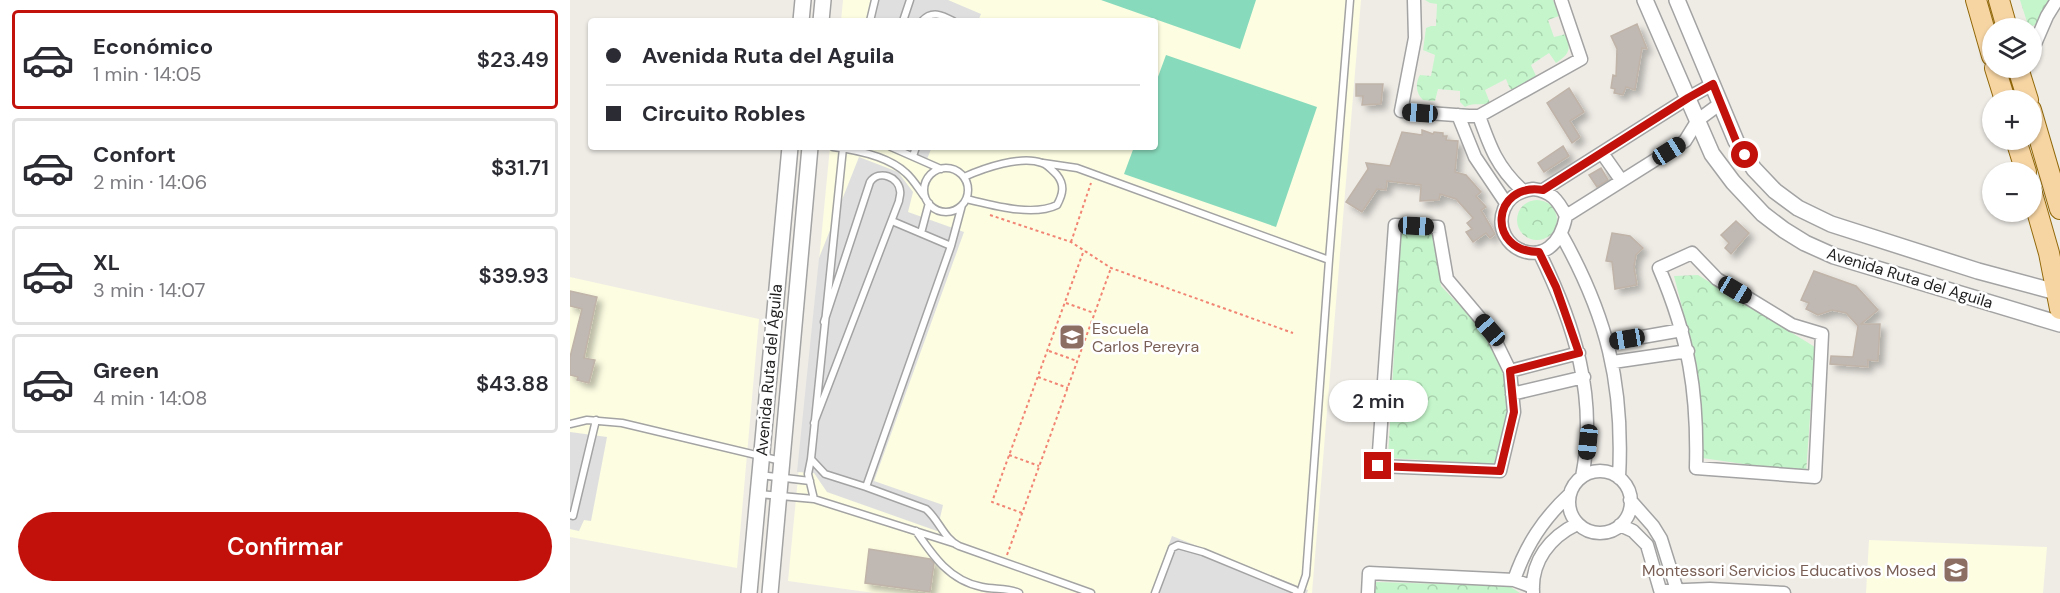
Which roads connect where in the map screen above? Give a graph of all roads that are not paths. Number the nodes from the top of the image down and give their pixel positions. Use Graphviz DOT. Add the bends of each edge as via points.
graph roads {
  1 [pos="803,0"];
  2 [pos="823,0"];
  3 [pos="875,0"];
  4 [pos="910,0"];
  5 [pos="1350,0"];
  6 [pos="1414,0"];
  7 [pos="1562,0"];
  8 [pos="1645,0"];
  9 [pos="1677,0"];
  10 [pos="1976,0"];
  11 [pos="1999,0"];
  12 [pos="2057,0"];
  13 [pos="801,18"];
  14 [pos="821,18"];
  15 [pos="871,18"];
  16 [pos="904,18"];
  17 [pos="925,18"];
  18 [pos="945,18"];
  19 [pos="2004,18"];
  20 [pos="1982,21"];
  21 [pos="2042,28"];
  22 [pos="1713,84"];
  23 [pos="1688,98"];
  24 [pos="1721,104"];
  25 [pos="1458,116"];
  26 [pos="1479,116"];
  27 [pos="1698,120"];
  28 [pos="2042,148"];
  29 [pos="790,150"];
  30 [pos="810,150"];
  31 [pos="843,150"];
  32 [pos="850,150"];
  33 [pos="898,150"];
  34 [pos="915,150"];
  35 [pos="1491,151"];
  36 [pos="1602,153"];
  37 [pos="913,156"];
  38 [pos="1475,157"];
  39 [pos="1043,163"];
  40 [pos="941,169"];
  41 [pos="1754,169"];
  42 [pos="964,177"];
  43 [pos="1621,180"];
  44 [pos="1733,182"];
  45 [pos="1522,190"];
  46 [pos="1543,190"];
  47 [pos="927,200"];
  48 [pos="964,202"];
  49 [pos="1506,203"];
  50 [pos="2060,209"];
  51 [pos="1566,216"];
  52 [pos="892,221"];
  53 [pos="2040,222"];
  54 [pos="921,233"];
  55 [pos="1561,234"];
  56 [pos="781,243"];
  57 [pos="801,244"];
  58 [pos="951,246"];
  59 [pos="1539,252"];
  60 [pos="1329,260"];
  61 [pos="2059,298"];
  62 [pos="824,322"];
  63 [pos="2060,324"];
  64 [pos="1682,330"];
  65 [pos="1608,343"];
  66 [pos="1688,351"];
  67 [pos="1579,353"];
  68 [pos="1612,362"];
  69 [pos="1510,371"];
  70 [pos="1584,377"];
  71 [pos="1512,394"];
  72 [pos="596,420"];
  73 [pos="814,423"];
  74 [pos="570,424"];
  75 [pos="761,457"];
  76 [pos="811,459"];
  77 [pos="781,469"];
  78 [pos="759,476"];
  79 [pos="1582,477"];
  80 [pos="1619,478"];
  81 [pos="810,481"];
  82 [pos="866,487"];
  83 [pos="758,494"];
  84 [pos="1570,494"];
  85 [pos="778,496"];
  86 [pos="814,499"];
  87 [pos="1630,501"];
  88 [pos="570,515"];
  89 [pos="1577,524"];
  90 [pos="1620,525"];
  91 [pos="1538,529"];
  92 [pos="915,530"];
  93 [pos="1661,539"];
  94 [pos="1550,542"];
  95 [pos="954,544"];
  96 [pos="1647,545"];
  97 [pos="1514,580"];
  98 [pos="1533,590"];
  99 [pos="1677,590"];
  100 [pos="749,591"];
  101 [pos="770,592"];
  102 [pos="1661,592"];
  103 [pos="1019,593"];
  104 [pos="1091,593"];
  105 [pos="1155,593"];
  106 [pos="1299,593"];
  107 [pos="1368,593"];
  108 [pos="1784,593"];
  1 -- 13 [label="street"];
  2 -- 14 [label="street"];
  3 -- 15 [label="lane"];
  4 -- 16 [label="lane"];
  5 -- 60 [label="lane"];
  6 -- 25 [label="street" via="1415,38 1401,111"];
  7 -- 26 [label="street" via="1581,58"];
  8 -- 23 [label="street, Avenida Ruta del Aguila"];
  9 -- 22 [label="street, Avenida Ruta del Aguila"];
  10 -- 20 [label="main road"];
  11 -- 19 [label="main road"];
  12 -- 21 [label="street"];
  17 -- 18 [label="lane" via="935,14"];
  22 -- 23 [label="street"];
  22 -- 24 [label="street, Avenida Ruta del Aguila"];
  23 -- 27 [label="street, Avenida Ruta del Aguila"];
  23 -- 36 [label="street"];
  24 -- 27 [label="street"];
  24 -- 41 [label="street, Avenida Ruta del Aguila" via="1736,141"];
  25 -- 26 [label="street"];
  25 -- 38 [label="street"];
  26 -- 35 [label="street"];
  27 -- 43 [label="street" via="1685,141"];
  27 -- 44 [label="street, Avenida Ruta del Aguila" via="1712,154"];
  28 -- 50 [label="main road"];
  29 -- 56 [label="street, Avenida Ruta del Águila"];
  30 -- 57 [label="street, Avenida Ruta del Águila"];
  31 -- 62 [label="lane"];
  32 -- 47 [label="lane" via="900,168"];
  33 -- 37 [label="lane"];
  34 -- 37 [label="lane"];
  35 -- 38 [label="street"];
  35 -- 45 [label="street"];
  36 -- 43 [label="street"];
  36 -- 46 [label="street"];
  37 -- 40 [label="lane"];
  38 -- 49 [label="street"];
  39 -- 42 [label="lane" via="1001,164"];
  39 -- 48 [label="lane" via="1062,183 1062,197 1057,205 1036,210"];
  39 -- 60 [label="lane" via="1077,168"];
  40 -- 42 [label="lane" via="954,170"];
  40 -- 47 [label="lane" via="926,183"];
  41 -- 44 [label="street"];
  41 -- 61 [label="street, Avenida Ruta del Aguila" via="1798,208 1831,224"];
  42 -- 48 [label="lane"];
  43 -- 51 [label="street"];
  44 -- 63 [label="street, Avenida Ruta del Aguila" via="1784,230 1834,256"];
  45 -- 46 [label="street"];
  45 -- 49 [label="street"];
  46 -- 51 [label="street" via="1559,202"];
  47 -- 48 [label="lane" via="934,209 949,212"];
  47 -- 54 [label="lane"];
  48 -- 58 [label="lane"];
  49 -- 59 [label="street" via="1501,224 1510,243 1518,249"];
  51 -- 55 [label="street"];
  52 -- 54 [label="lane"];
  52 -- 62 [label="lane" via="900,190 893,179 879,174 870,182"];
  52 -- 73 [label="lane"];
  53 -- 61 [label="main road"];
  54 -- 58 [label="lane"];
  55 -- 59 [label="street" via="1549,249"];
  55 -- 65 [label="street" via="1581,268"];
  56 -- 57 [label="street"];
  56 -- 75 [label="street, Avenida Ruta del Águila"];
  57 -- 77 [label="street, Avenida Ruta del Águila"];
  58 -- 82 [label="lane"];
  59 -- 67 [label="street"];
  60 -- 106 [label="lane" via="1306,575"];
  62 -- 73 [label="lane"];
  64 -- 65 [label="street"];
  64 -- 66 [label="street"];
  64 -- 66 [label="street" via="1659,268 1692,253 1717,279 1792,325 1822,334 1815,477 1696,468 1696,419"];
  65 -- 68 [label="street"];
  66 -- 68 [label="street"];
  67 -- 69 [label="street"];
  67 -- 70 [label="street"];
  68 -- 80 [label="street" via="1619,400"];
  69 -- 71 [label="street"];
  69 -- 71 [label="street" via="1490,330 1447,279 1438,227 1395,225 1378,466 1500,471 1514,412"];
  70 -- 71 [label="street"];
  70 -- 79 [label="street" via="1588,442"];
  72 -- 74 [label="lane"];
  72 -- 75 [label="lane"];
  72 -- 88 [label="lane" via="573,516"];
  73 -- 76 [label="lane"];
  75 -- 77 [label="lane"];
  75 -- 78 [label="street, Avenida Ruta del Águila"];
  76 -- 81 [label="lane"];
  76 -- 82 [label="lane" via="825,474"];
  77 -- 78 [label="lane"];
  77 -- 81 [label="lane"];
  77 -- 85 [label="street, Avenida Ruta del Águila"];
  78 -- 83 [label="street, Avenida Ruta del Águila"];
  79 -- 80 [label="street" via="1601,471"];
  79 -- 84 [label="street"];
  80 -- 87 [label="street"];
  81 -- 86 [label="lane"];
  82 -- 95 [label="lane" via="926,509"];
  83 -- 85 [label="lane"];
  83 -- 100 [label="street, Avenida Ruta del Águila"];
  84 -- 89 [label="street" via="1571,515"];
  84 -- 91 [label="street"];
  85 -- 86 [label="lane"];
  85 -- 101 [label="street, Avenida Ruta del Águila"];
  86 -- 92 [label="lane"];
  87 -- 90 [label="street" via="1630,510"];
  87 -- 93 [label="street"];
  89 -- 90 [label="street" via="1593,533 1612,531"];
  89 -- 94 [label="street"];
  90 -- 96 [label="street"];
  91 -- 94 [label="street"];
  91 -- 97 [label="street"];
  92 -- 95 [label="lane"];
  92 -- 103 [label="lane" via="938,561 957,578 983,588"];
  93 -- 96 [label="street"];
  93 -- 99 [label="street"];
  94 -- 98 [label="street" via="1537,563"];
  95 -- 104 [label="lane"];
  96 -- 102 [label="street"];
  97 -- 98 [label="street"];
  97 -- 107 [label="street" via="1369,573"];
  99 -- 102 [label="street"];
  99 -- 108 [label="street"];
  100 -- 101 [label="street"];
  105 -- 106 [label="lane" via="1172,548 1178,545"];
}
